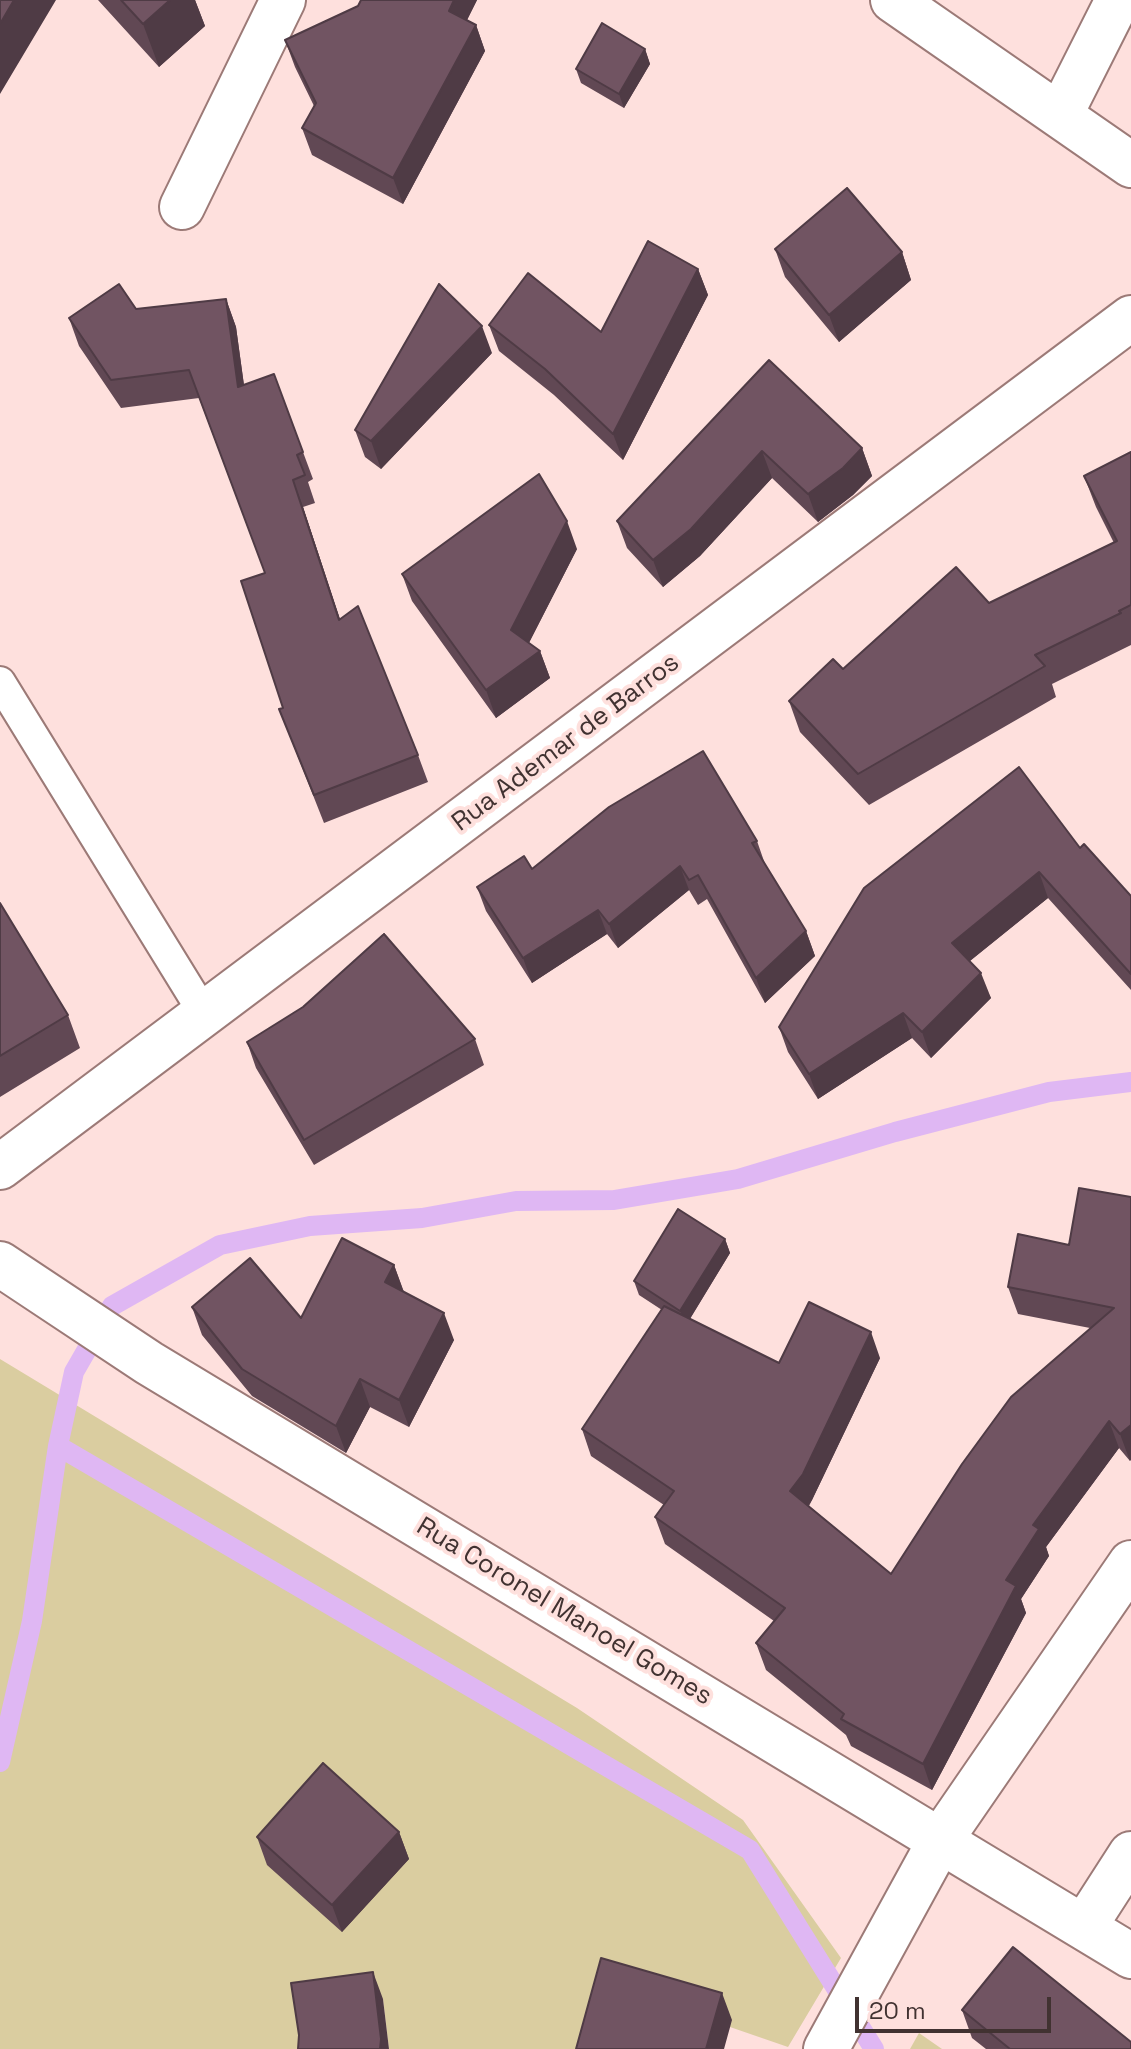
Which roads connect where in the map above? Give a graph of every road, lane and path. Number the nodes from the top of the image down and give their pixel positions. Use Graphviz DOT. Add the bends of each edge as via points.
graph roads {
  1 [pos="283,0"];
  2 [pos="893,0"];
  3 [pos="1118,0"];
  4 [pos="1060,115"];
  5 [pos="1131,165"];
  6 [pos="182,207"];
  7 [pos="1131,318"];
  8 [pos="0,682"];
  9 [pos="205,1015"];
  10 [pos="0,1167"];
  11 [pos="0,1264"];
  12 [pos="1131,1563"];
  13 [pos="941,1839"];
  14 [pos="1131,1854"];
  15 [pos="1084,1927"];
  16 [pos="1131,1956"];
  17 [pos="826,2049"];
  1 -- 6 [label="street"];
  2 -- 4 [label="street"];
  3 -- 4 [label="street"];
  4 -- 5 [label="street"];
  7 -- 9 [label="street, Rua Ademar de Barros"];
  8 -- 9 [label="lane"];
  9 -- 10 [label="street, Rua Ademar de Barros"];
  11 -- 13 [label="street, Rua Coronel Manoel Gomes" via="149,1363"];
  12 -- 13 [label="street"];
  13 -- 15 [label="street, Rua Coronel Manoel Gomes"];
  13 -- 17 [label="street"];
  14 -- 15 [label="street"];
  15 -- 16 [label="street, Rua Coronel Manoel Gomes"];
}
